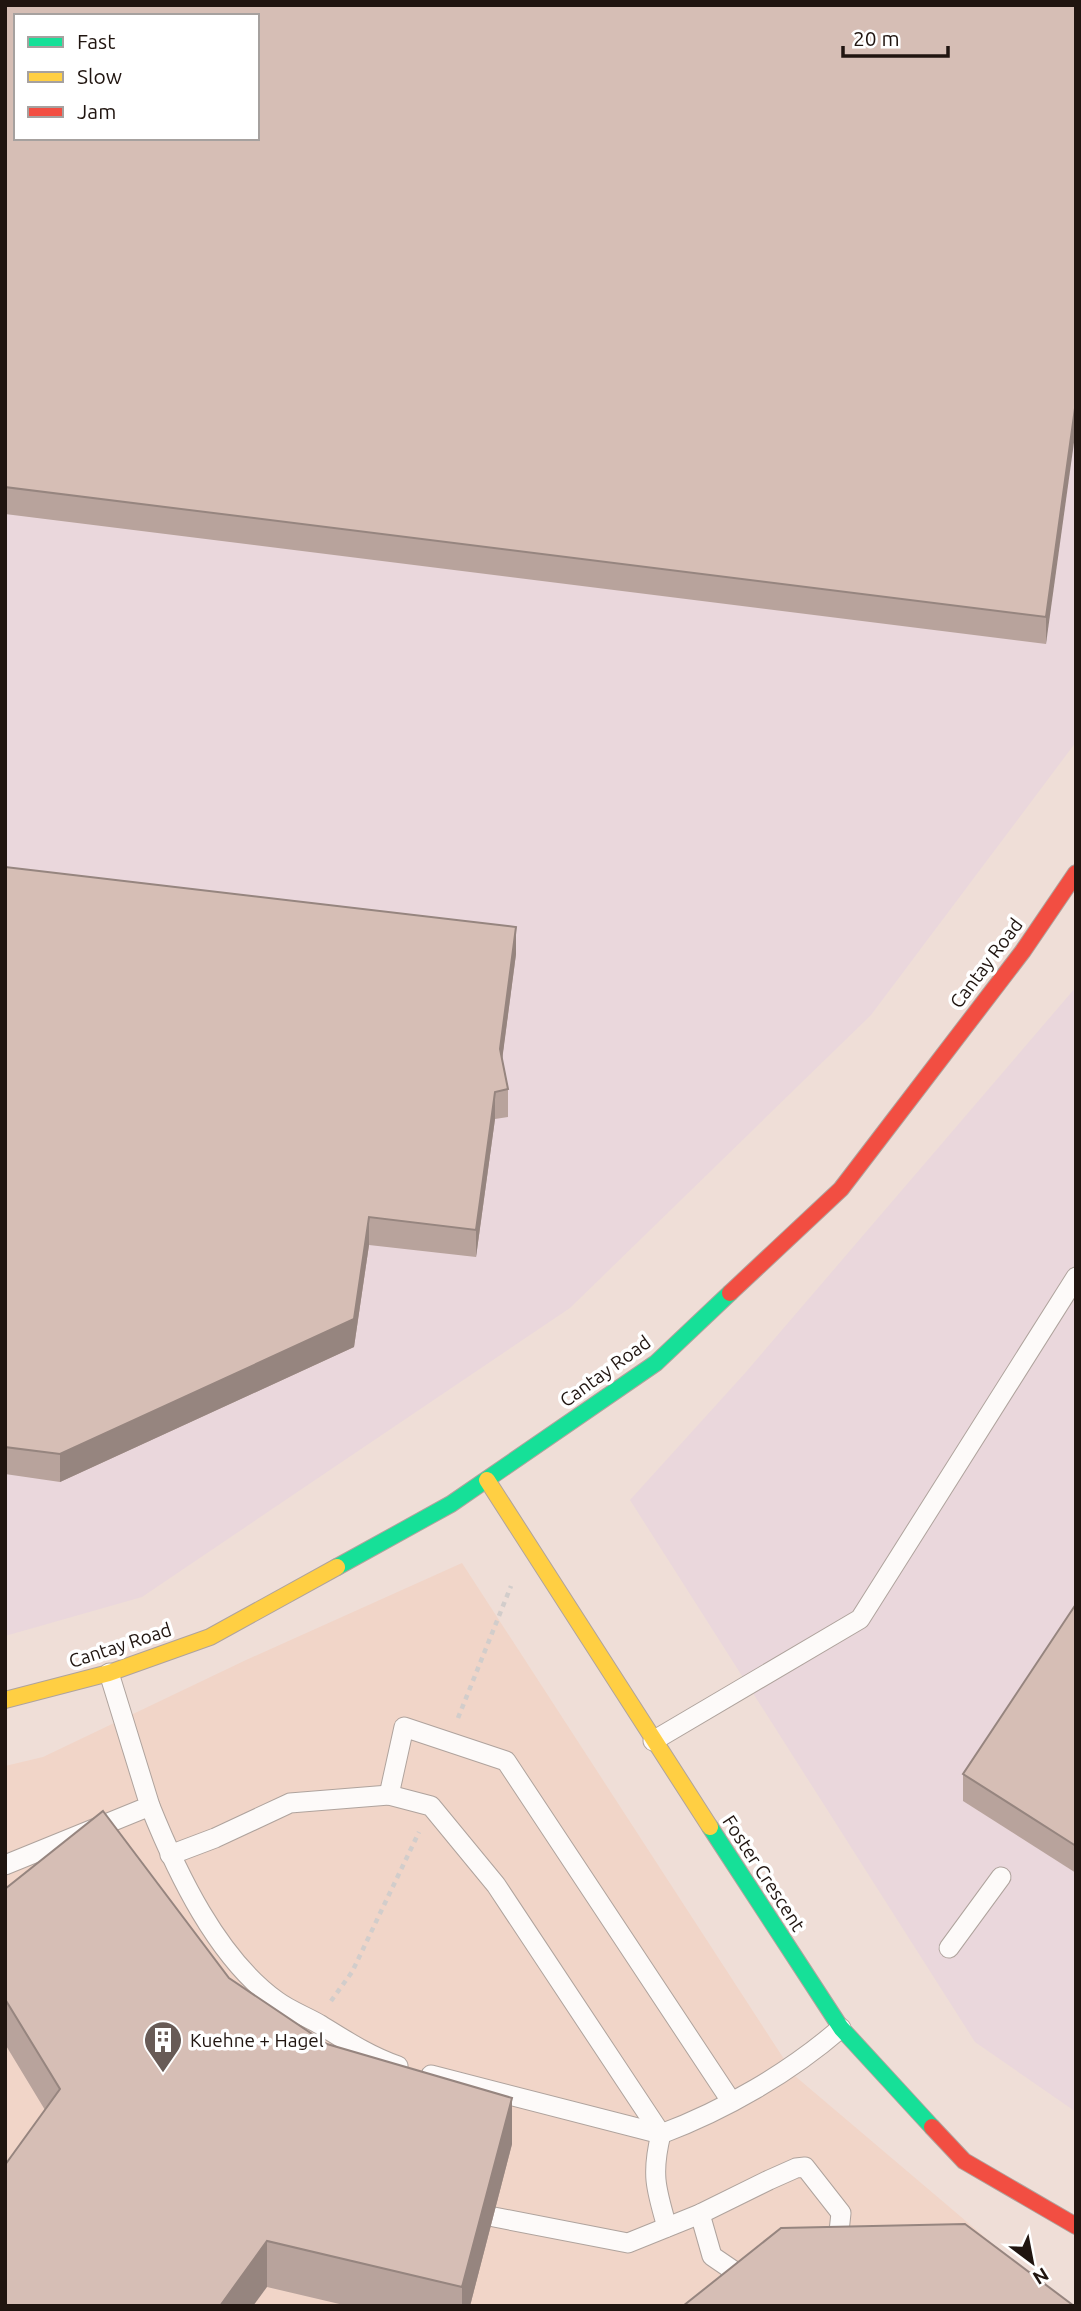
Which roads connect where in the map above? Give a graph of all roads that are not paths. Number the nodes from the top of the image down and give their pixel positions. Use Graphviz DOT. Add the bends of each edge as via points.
graph roads {
  1 [pos="1076,873"];
  2 [pos="1076,1276"];
  3 [pos="486,1479"];
  4 [pos="109,1673"];
  5 [pos="5,1700"];
  6 [pos="653,1741"];
  7 [pos="388,1794"];
  8 [pos="150,1806"];
  9 [pos="170,1855"];
  10 [pos="5,1865"];
  11 [pos="1001,1877"];
  12 [pos="949,1948"];
  13 [pos="841,2028"];
  14 [pos="732,2101"];
  15 [pos="661,2134"];
  16 [pos="701,2214"];
  17 [pos="494,2217"];
  18 [pos="1076,2226"];
  19 [pos="667,2227"];
  20 [pos="835,2262"];
  21 [pos="753,2285"];
  1 -- 3 [label="street, Cantay Road" via="1023,951 841,1189 656,1363"];
  2 -- 6 [label="lane" via="860,1619"];
  3 -- 4 [label="street, Cantay Road" via="451,1504 210,1637"];
  3 -- 6 [label="street, Foster Crescent"];
  4 -- 5 [label="street, Cantay Road"];
  4 -- 8 [label="lane"];
  6 -- 13 [label="street, Foster Crescent"];
  7 -- 9 [label="lane" via="290,1803"];
  7 -- 14 [label="lane" via="404,1727 506,1761"];
  7 -- 15 [label="lane" via="431,1806 496,1885"];
  8 -- 9 [label="lane"];
  8 -- 10 [label="lane"];
  9 -- 15 [label="lane" via="211,1927 256,1983 277,2002 360,2050 406,2069"];
  11 -- 12 [label="lane"];
  13 -- 14 [label="lane" via="810,2054"];
  13 -- 18 [label="street, Foster Crescent" via="964,2161"];
  14 -- 15 [label="lane"];
  15 -- 19 [label="lane" via="654,2182"];
  16 -- 19 [label="lane"];
  16 -- 20 [label="lane" via="805,2167 841,2213"];
  16 -- 21 [label="lane" via="712,2256"];
  17 -- 19 [label="lane" via="628,2243"];
}
